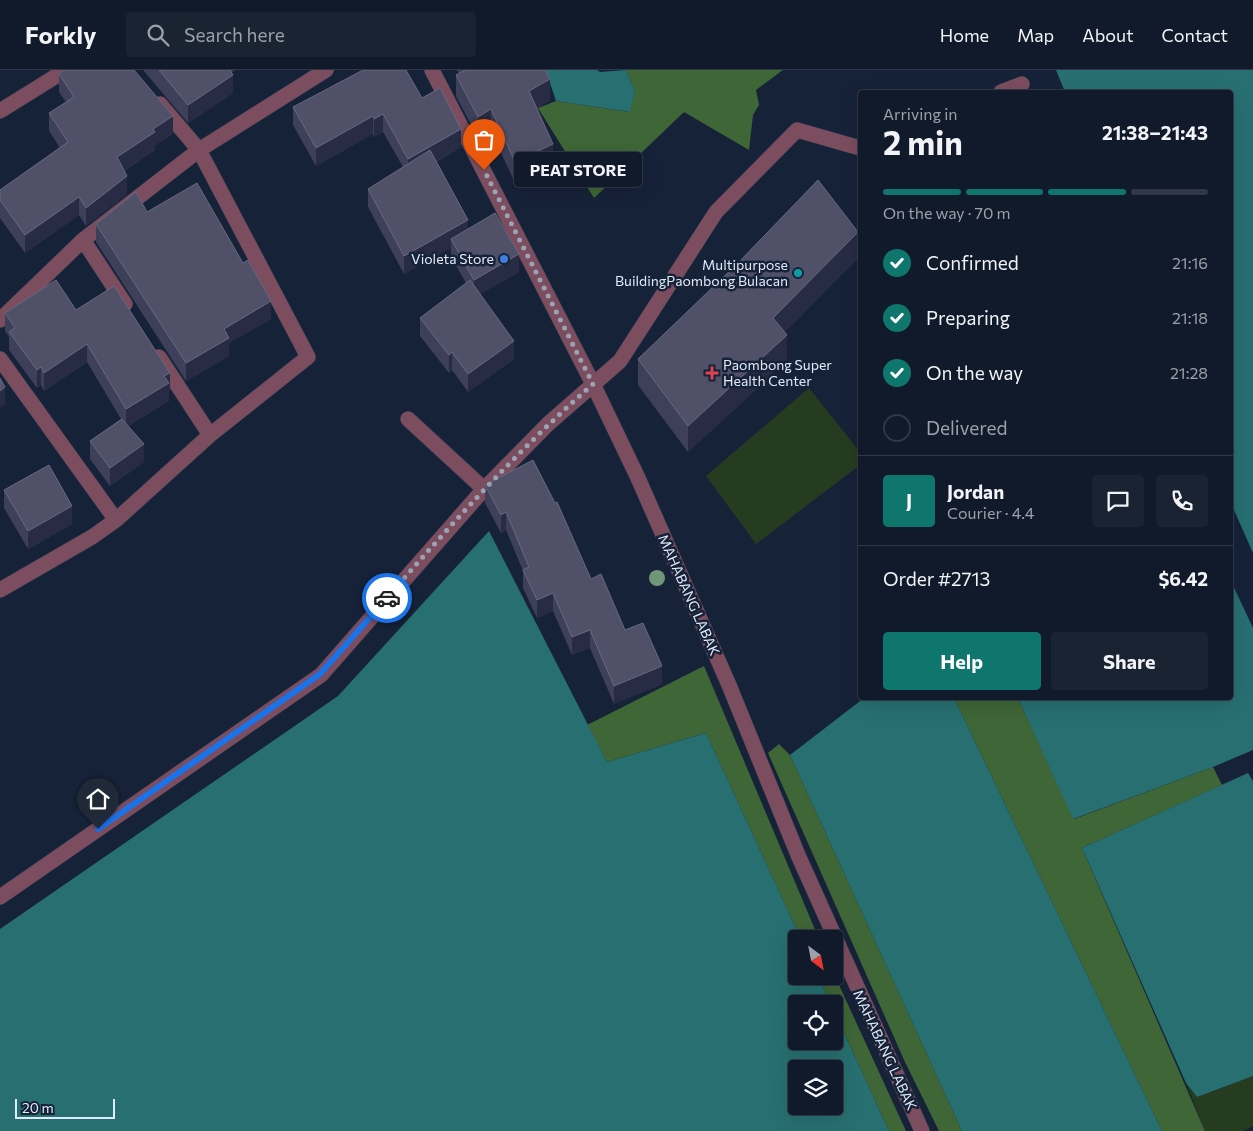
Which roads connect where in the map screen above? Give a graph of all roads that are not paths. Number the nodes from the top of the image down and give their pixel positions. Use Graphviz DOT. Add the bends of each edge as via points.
graph roads {
  1 [pos="66,70"];
  2 [pos="326,70"];
  3 [pos="432,70"];
  4 [pos="1022,84"];
  5 [pos="1006,90"];
  6 [pos="150,92"];
  7 [pos="0,111"];
  8 [pos="858,147"];
  9 [pos="199,150"];
  10 [pos="83,240"];
  11 [pos="131,313"];
  12 [pos="0,320"];
  13 [pos="152,346"];
  14 [pos="0,359"];
  15 [pos="593,384"];
  16 [pos="408,419"];
  17 [pos="210,435"];
  18 [pos="484,488"];
  19 [pos="116,520"];
  20 [pos="0,590"];
  21 [pos="0,897"];
  22 [pos="922,1131"];
  1 -- 7 [label="street"];
  2 -- 9 [label="street"];
  3 -- 15 [label="street, MAHABANG LABAK"];
  4 -- 5 [label="street"];
  6 -- 9 [label="street"];
  8 -- 15 [label="street" via="797,130 716,212 620,362"];
  9 -- 10 [label="street"];
  9 -- 17 [label="street" via="308,357"];
  10 -- 11 [label="street"];
  10 -- 12 [label="street"];
  13 -- 17 [label="street"];
  14 -- 19 [label="street"];
  15 -- 18 [label="street"];
  15 -- 22 [label="street, MAHABANG LABAK" via="653,512 729,685 802,864"];
  16 -- 18 [label="street"];
  17 -- 19 [label="street"];
  18 -- 21 [label="street" via="320,674"];
  19 -- 20 [label="street"];
}
